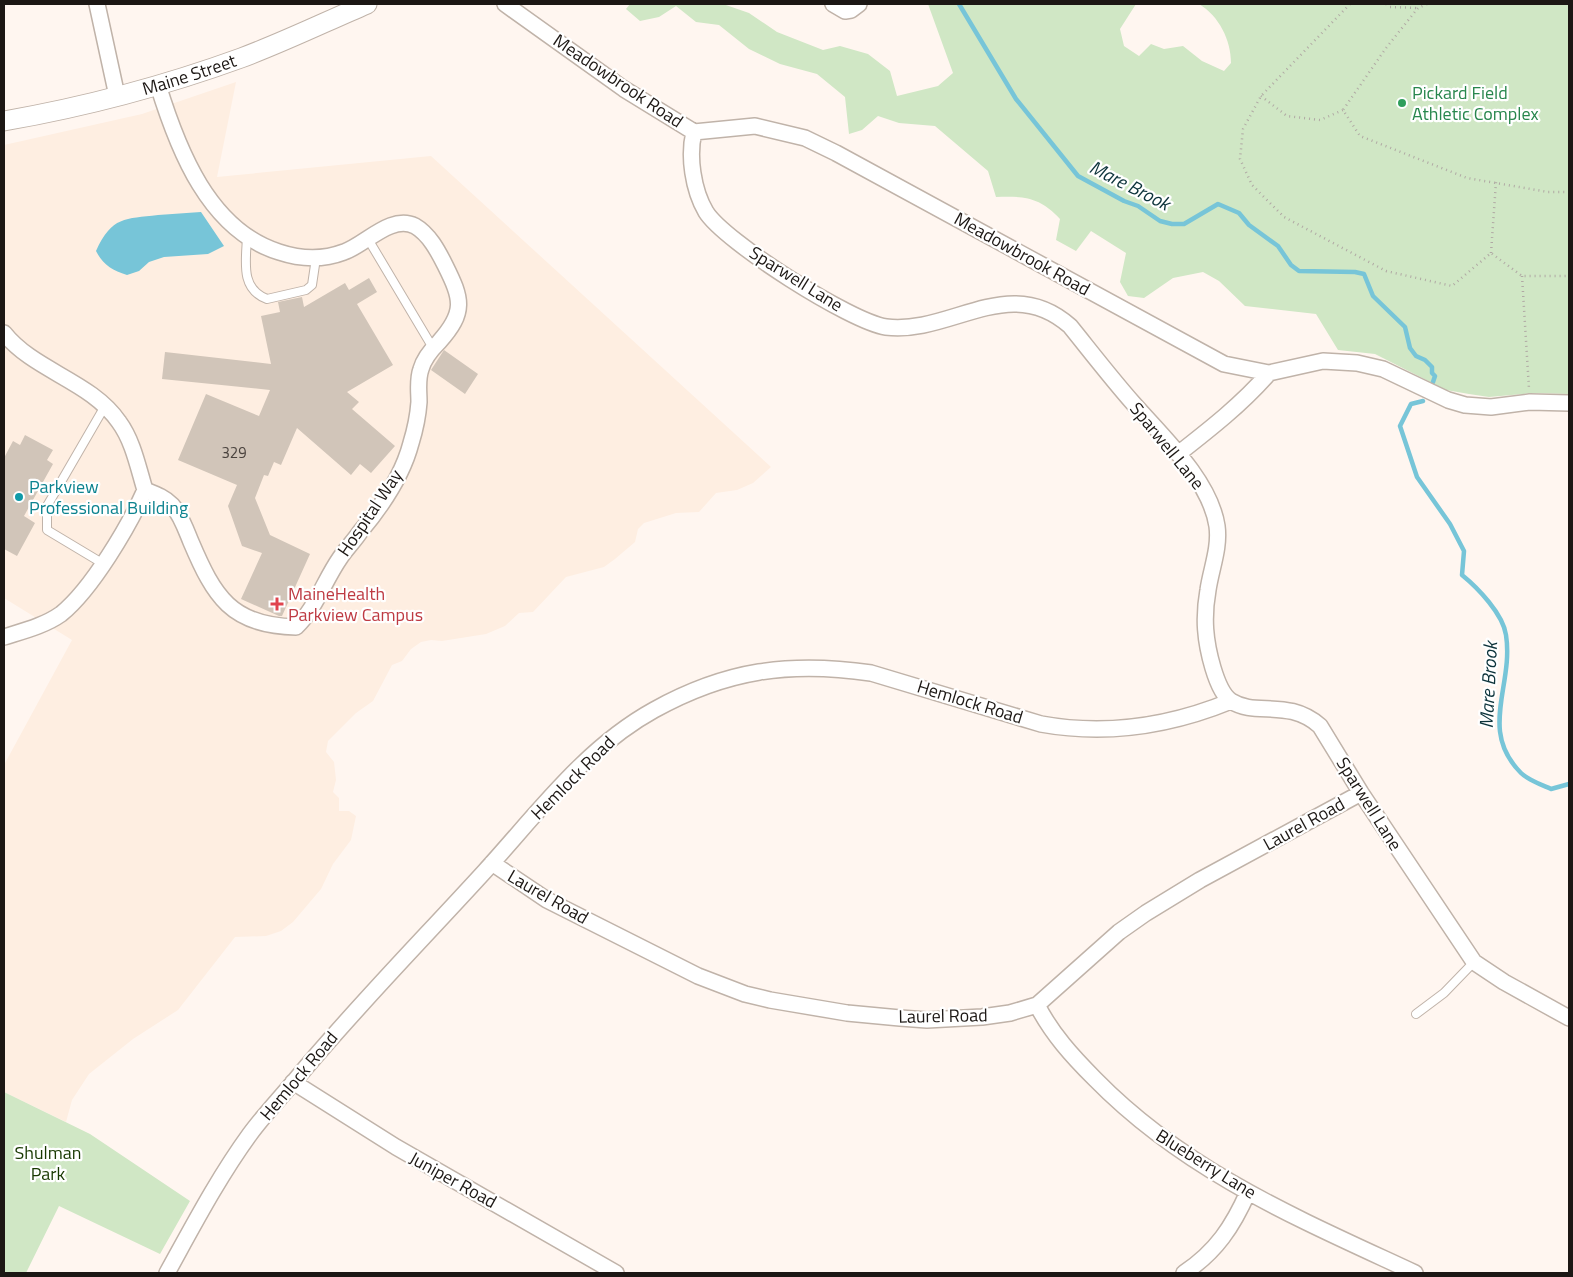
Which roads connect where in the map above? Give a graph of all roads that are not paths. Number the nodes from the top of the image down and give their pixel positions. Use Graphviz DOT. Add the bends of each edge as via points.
graph roads {
  1 [pos="97,4"];
  2 [pos="367,4"];
  3 [pos="505,4"];
  4 [pos="833,4"];
  5 [pos="859,4"];
  6 [pos="158,85"];
  7 [pos="117,96"];
  8 [pos="4,121"];
  9 [pos="694,132"];
  10 [pos="247,237"];
  11 [pos="368,239"];
  12 [pos="316,258"];
  13 [pos="4,333"];
  14 [pos="433,348"];
  15 [pos="1269,373"];
  16 [pos="1569,403"];
  17 [pos="105,406"];
  18 [pos="1178,454"];
  19 [pos="145,490"];
  20 [pos="102,563"];
  21 [pos="4,637"];
  22 [pos="1231,701"];
  23 [pos="1361,792"];
  24 [pos="492,863"];
  25 [pos="1474,962"];
  26 [pos="1037,1005"];
  27 [pos="1416,1014"];
  28 [pos="1569,1018"];
  29 [pos="293,1082"];
  30 [pos="1248,1192"];
  31 [pos="167,1273"];
  32 [pos="616,1273"];
  33 [pos="1184,1273"];
  34 [pos="1414,1273"];
  1 -- 7 [label="street"];
  2 -- 6 [label="street, Maine Street" via="242,58"];
  3 -- 9 [label="street, Meadowbrook Road" via="624,89"];
  4 -- 5 [label="street" via="845,11"];
  6 -- 7 [label="street, Maine Street"];
  6 -- 10 [label="street, Hospital Way" via="177,139 200,184 229,222"];
  7 -- 8 [label="street, Maine Street"];
  9 -- 15 [label="street, Meadowbrook Road" via="755,126 805,138 1224,364"];
  9 -- 18 [label="street, Sparwell Lane" via="690,147 692,162 706,211 730,236 783,273 855,316 885,327 911,327 996,304 1024,304 1049,311 1070,326"];
  10 -- 12 [label="street, Hospital Way" via="268,249 291,256"];
  10 -- 12 [label="lane" via="245,272 252,289 267,298 306,290 312,285"];
  11 -- 12 [label="street, Hospital Way" via="344,252"];
  11 -- 14 [label="lane"];
  11 -- 14 [label="street, Hospital Way" via="399,224 413,225 440,253 460,301 458,317"];
  13 -- 17 [label="street" via="24,352"];
  14 -- 19 [label="street, Hospital Way" via="420,370 418,414 405,459 381,503 328,577 310,614 296,627 280,627 255,620 223,600 207,580 178,513 161,497"];
  15 -- 16 [label="street, Meadowbrook Road" via="1323,361 1357,363 1383,369 1448,400 1466,405"];
  15 -- 18 [label="street" via="1232,410"];
  17 -- 19 [label="street" via="126,434"];
  17 -- 20 [label="lane" via="47,506 47,530"];
  18 -- 22 [label="street, Sparwell Lane" via="1204,490 1215,515 1217,544 1204,631 1216,679"];
  19 -- 20 [label="street"];
  20 -- 21 [label="street" via="60,614 46,623"];
  22 -- 23 [label="street, Sparwell Lane" via="1285,709 1311,717"];
  22 -- 24 [label="street, Hemlock Road" via="1196,715 1123,730 1095,731 1042,724 896,679 854,671 792,667 737,675 709,684 654,710 610,739 580,766"];
  23 -- 25 [label="street, Sparwell Lane"];
  23 -- 26 [label="street, Laurel Road" via="1146,913"];
  24 -- 26 [label="street, Laurel Road" via="547,900 698,976 753,996 847,1013 927,1020 1010,1013"];
  24 -- 29 [label="street, Hemlock Road"];
  25 -- 27 [label="lane" via="1444,993"];
  25 -- 28 [label="street, Sparwell Lane"];
  26 -- 30 [label="street, Blueberry Lane" via="1064,1047 1130,1113 1167,1143"];
  29 -- 31 [label="street, Hemlock Road" via="230,1163"];
  29 -- 32 [label="street, Juniper Road" via="396,1148"];
  30 -- 33 [label="street" via="1239,1214 1219,1244"];
  30 -- 34 [label="street, Blueberry Lane"];
}
